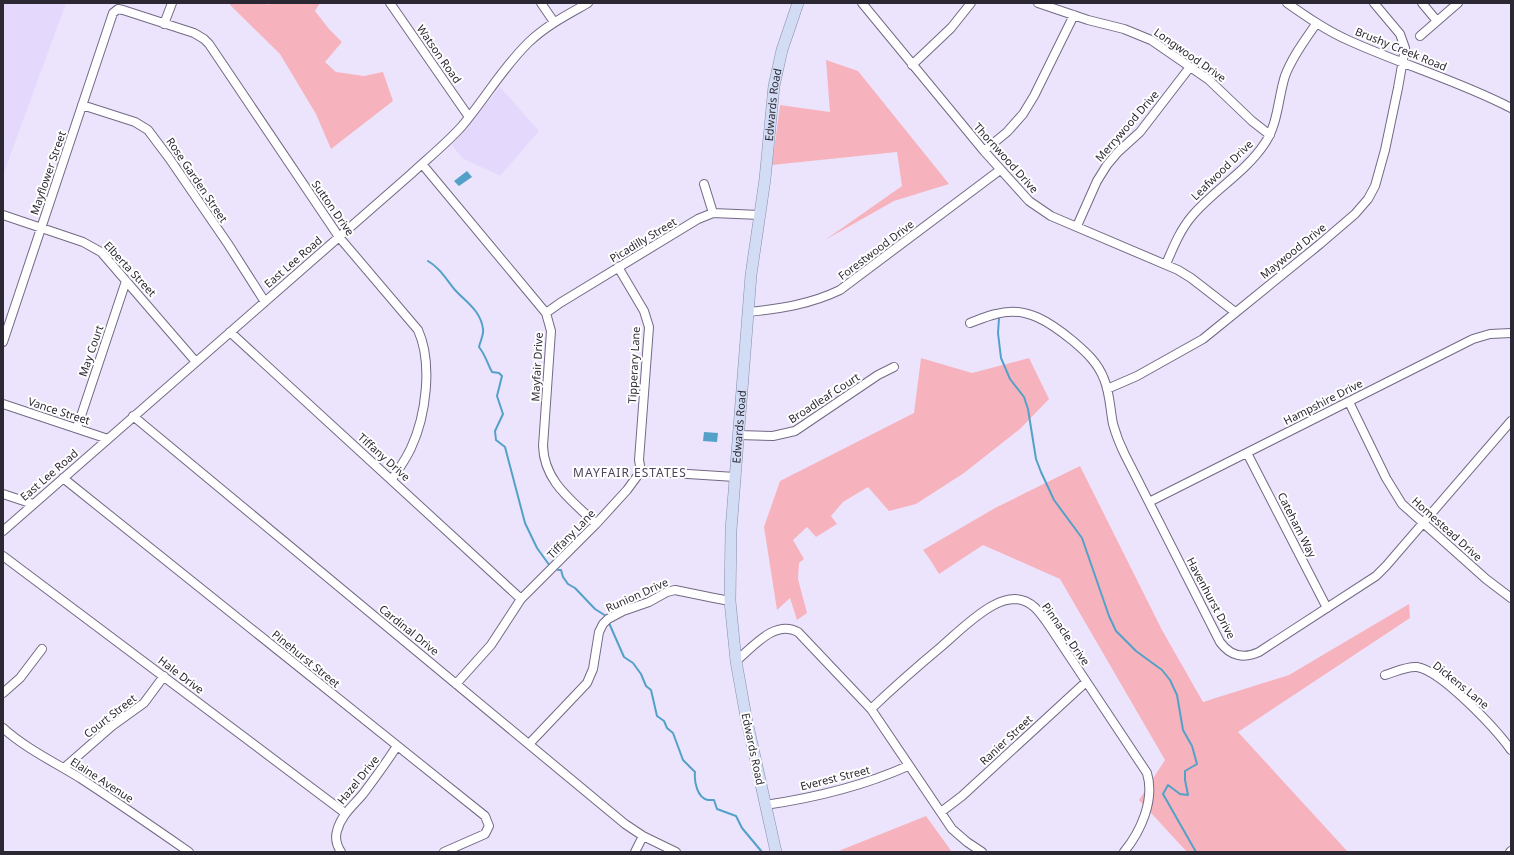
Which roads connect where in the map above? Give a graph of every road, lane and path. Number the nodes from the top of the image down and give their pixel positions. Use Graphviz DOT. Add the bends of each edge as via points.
graph roads {
  1 [pos="172,3"];
  2 [pos="390,3"];
  3 [pos="541,3"];
  4 [pos="588,3"];
  5 [pos="798,3"];
  6 [pos="862,3"];
  7 [pos="971,3"];
  8 [pos="1038,3"];
  9 [pos="1287,3"];
  10 [pos="1374,3"];
  11 [pos="1422,3"];
  12 [pos="1458,3"];
  13 [pos="115,11"];
  14 [pos="1074,15"];
  15 [pos="1437,21"];
  16 [pos="554,22"];
  17 [pos="164,24"];
  18 [pos="1316,24"];
  19 [pos="1420,36"];
  20 [pos="1403,62"];
  21 [pos="912,65"];
  22 [pos="1190,67"];
  23 [pos="82,105"];
  24 [pos="1511,108"];
  25 [pos="469,117"];
  26 [pos="1270,135"];
  27 [pos="984,151"];
  28 [pos="422,164"];
  29 [pos="1000,170"];
  30 [pos="704,184"];
  31 [pos="713,213"];
  32 [pos="3,215"];
  33 [pos="760,215"];
  34 [pos="1077,226"];
  35 [pos="41,228"];
  36 [pos="339,236"];
  37 [pos="1166,264"];
  38 [pos="618,267"];
  39 [pos="126,281"];
  40 [pos="265,302"];
  41 [pos="748,312"];
  42 [pos="1235,312"];
  43 [pos="546,313"];
  44 [pos="970,323"];
  45 [pos="230,332"];
  46 [pos="1511,333"];
  47 [pos="3,342"];
  48 [pos="196,362"];
  49 [pos="894,367"];
  50 [pos="1107,389"];
  51 [pos="1349,402"];
  52 [pos="3,404"];
  53 [pos="133,416"];
  54 [pos="1511,421"];
  55 [pos="77,428"];
  56 [pos="738,434"];
  57 [pos="108,439"];
  58 [pos="1247,452"];
  59 [pos="641,471"];
  60 [pos="62,478"];
  61 [pos="735,478"];
  62 [pos="392,479"];
  63 [pos="3,494"];
  64 [pos="1149,502"];
  65 [pos="33,504"];
  66 [pos="1424,523"];
  67 [pos="596,524"];
  68 [pos="3,531"];
  69 [pos="3,556"];
  70 [pos="1511,598"];
  71 [pos="521,599"];
  72 [pos="730,600"];
  73 [pos="1327,608"];
  74 [pos="42,649"];
  75 [pos="736,661"];
  76 [pos="1384,675"];
  77 [pos="164,676"];
  78 [pos="1086,682"];
  79 [pos="456,684"];
  80 [pos="3,693"];
  81 [pos="871,709"];
  82 [pos="3,728"];
  83 [pos="529,744"];
  84 [pos="397,746"];
  85 [pos="1511,750"];
  86 [pos="908,766"];
  87 [pos="64,768"];
  88 [pos="765,805"];
  89 [pos="941,812"];
  90 [pos="345,813"];
  91 [pos="643,836"];
  92 [pos="189,852"];
  93 [pos="341,852"];
  94 [pos="444,852"];
  95 [pos="635,852"];
  96 [pos="676,852"];
  97 [pos="776,852"];
  98 [pos="982,852"];
  99 [pos="1124,852"];
  1 -- 17 [label="street"];
  2 -- 25 [label="street, Watson Road"];
  3 -- 16 [label="street"];
  4 -- 16 [label="street, East Lee Road"];
  5 -- 33 [label="main road, Edwards Road" via="777,68"];
  6 -- 21 [label="street, Thornwood Drive"];
  7 -- 21 [label="street" via="951,28"];
  8 -- 14 [label="street, Longwood Drive"];
  9 -- 18 [label="street, Brushy Creek Road"];
  10 -- 20 [label="street, Maywood Drive" via="1401,36 1405,48"];
  11 -- 15 [label="street"];
  12 -- 15 [label="street"];
  13 -- 17 [label="street, Sutton Drive" via="123,10"];
  13 -- 23 [label="street, Mayflower Street"];
  14 -- 22 [label="street, Longwood Drive" via="1143,36"];
  14 -- 27 [label="street" via="1023,114 1008,132"];
  15 -- 19 [label="street"];
  16 -- 25 [label="street, East Lee Road" via="520,52"];
  17 -- 36 [label="street, Sutton Drive" via="200,36 209,44"];
  18 -- 20 [label="street, Brushy Creek Road" via="1349,41"];
  18 -- 26 [label="street, Leafwood Drive" via="1289,68"];
  20 -- 24 [label="street, Brushy Creek Road" via="1472,89"];
  20 -- 42 [label="street, Maywood Drive" via="1382,161 1375,186 1368,199 1355,214 1320,244"];
  21 -- 27 [label="street, Thornwood Drive"];
  22 -- 26 [label="street, Longwood Drive" via="1209,80"];
  22 -- 34 [label="street, Merrywood Drive" via="1140,132 1107,165"];
  23 -- 35 [label="street, Mayflower Street"];
  23 -- 40 [label="street, Rose Garden Street" via="135,122 148,130 228,244"];
  25 -- 28 [label="street, East Lee Road"];
  26 -- 37 [label="street, Leafwood Drive" via="1254,157 1191,217"];
  27 -- 29 [label="street, Thornwood Drive"];
  28 -- 36 [label="street, East Lee Road"];
  28 -- 43 [label="street, Mayfair Drive"];
  29 -- 34 [label="street, Thornwood Drive" via="1039,208 1051,216"];
  29 -- 41 [label="street, Forestwood Drive" via="840,290 797,305"];
  30 -- 31 [label="street"];
  31 -- 33 [label="street, Picadilly Street"];
  31 -- 38 [label="street, Picadilly Street" via="698,219"];
  32 -- 35 [label="street, Elberta Street"];
  33 -- 41 [label="main road, Edwards Road"];
  34 -- 37 [label="street, Thornwood Drive"];
  35 -- 39 [label="street, Elberta Street" via="95,248"];
  35 -- 47 [label="street, Mayflower Street"];
  36 -- 40 [label="street, East Lee Road"];
  36 -- 62 [label="street, Sutton Drive" via="413,323 422,341 426,376 421,418 411,448"];
  37 -- 42 [label="street, Thornwood Drive" via="1191,278"];
  38 -- 43 [label="street, Picadilly Street"];
  38 -- 59 [label="street, Tipperary Lane" via="644,311 649,327 639,460"];
  39 -- 48 [label="street, Elberta Street"];
  39 -- 55 [label="street, May Court"];
  40 -- 45 [label="street, East Lee Road"];
  41 -- 56 [label="main road, Edwards Road"];
  42 -- 50 [label="street, Maywood Drive" via="1212,333 1191,347"];
  43 -- 67 [label="street, Mayfair Drive" via="551,331 544,458 549,473 558,487"];
  44 -- 50 [label="street, Havenhurst Drive" via="1008,312 1042,319 1091,357 1101,372"];
  45 -- 48 [label="street, East Lee Road"];
  45 -- 62 [label="street, Tiffany Drive"];
  46 -- 51 [label="street, Hampshire Drive" via="1473,338"];
  48 -- 53 [label="street, East Lee Road"];
  49 -- 56 [label="street, Broadleaf Court" via="795,431 773,436"];
  50 -- 64 [label="street, Havenhurst Drive" via="1118,440"];
  51 -- 58 [label="street, Hampshire Drive"];
  51 -- 66 [label="street, Homestead Drive" via="1386,478 1402,504"];
  52 -- 55 [label="street, Vance Street"];
  53 -- 57 [label="street, East Lee Road"];
  53 -- 79 [label="street, Cardinal Drive"];
  54 -- 66 [label="street, Havenhurst Drive"];
  55 -- 57 [label="street, Vance Street"];
  56 -- 61 [label="main road, Edwards Road"];
  57 -- 60 [label="street, East Lee Road"];
  58 -- 64 [label="street, Hampshire Drive"];
  58 -- 73 [label="street, Cateham Way"];
  59 -- 61 [label="street"];
  59 -- 67 [label="street, Tiffany Lane"];
  60 -- 65 [label="street, East Lee Road"];
  60 -- 84 [label="street, Pinehurst Street"];
  61 -- 72 [label="main road, Edwards Road"];
  62 -- 71 [label="street, Tiffany Drive"];
  63 -- 65 [label="street"];
  64 -- 73 [label="street, Havenhurst Drive" via="1220,642 1233,654 1250,656 1259,652"];
  65 -- 68 [label="street, East Lee Road"];
  66 -- 70 [label="street, Homestead Drive"];
  66 -- 73 [label="street, Havenhurst Drive" via="1376,576"];
  67 -- 71 [label="street, Tiffany Lane"];
  69 -- 77 [label="street, Hale Drive"];
  71 -- 79 [label="street, Tiffany Lane" via="491,645"];
  72 -- 75 [label="main road, Edwards Road"];
  72 -- 83 [label="street, Runion Drive" via="671,590 608,619 598,632 593,669 587,683"];
  74 -- 80 [label="street" via="20,678"];
  75 -- 81 [label="street" via="773,631 792,629 802,635"];
  75 -- 88 [label="main road, Edwards Road"];
  76 -- 85 [label="street, Dickens Lane" via="1413,667 1431,673 1486,718"];
  77 -- 87 [label="street, Court Street" via="144,703 112,726"];
  77 -- 90 [label="street, Hale Drive"];
  78 -- 81 [label="street, Pinnacle Drive" via="1038,610 1025,601 1010,599 993,605 972,620"];
  78 -- 89 [label="street, Ranier Street" via="962,796"];
  78 -- 99 [label="street, Pinnacle Drive" via="1144,769 1149,781 1149,796 1144,815 1135,836"];
  79 -- 83 [label="street, Cardinal Drive"];
  81 -- 86 [label="street"];
  82 -- 87 [label="street, Elaine Avenue"];
  83 -- 91 [label="street, Cardinal Drive"];
  84 -- 90 [label="street, Hazel Drive" via="379,774"];
  84 -- 94 [label="street, Pinehurst Street" via="482,813 488,821 488,829 483,835"];
  86 -- 88 [label="street, Everest Street" via="854,786"];
  86 -- 89 [label="street"];
  87 -- 92 [label="street, Elaine Avenue"];
  88 -- 97 [label="main road, Edwards Road"];
  89 -- 98 [label="street" via="959,836"];
  90 -- 93 [label="street, Hazel Drive" via="336,834"];
  91 -- 95 [label="street"];
  91 -- 96 [label="street, Cardinal Drive"];
}
